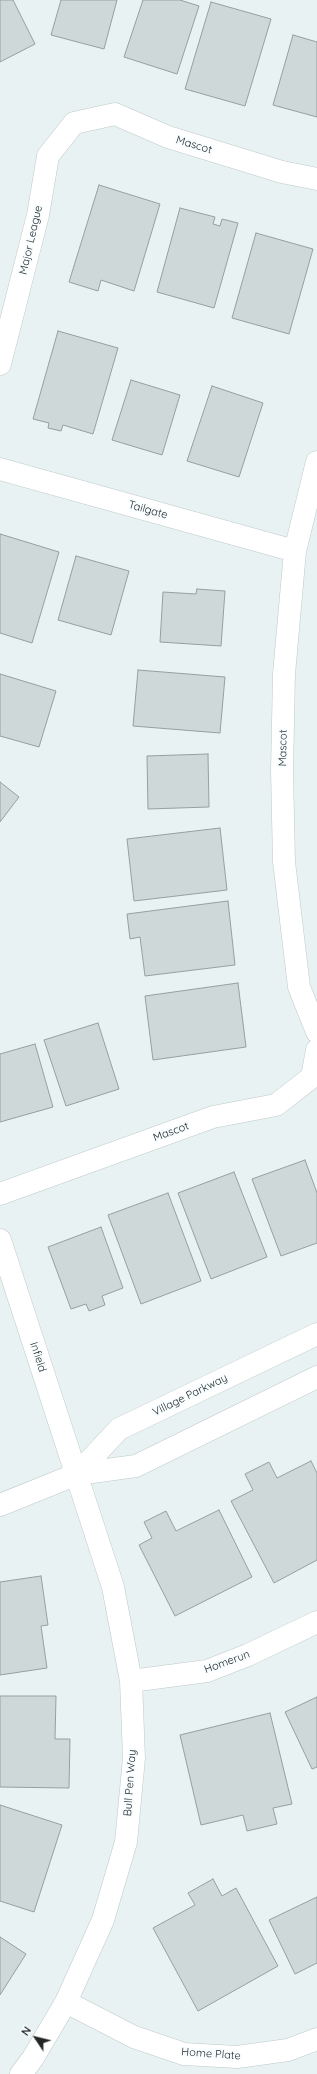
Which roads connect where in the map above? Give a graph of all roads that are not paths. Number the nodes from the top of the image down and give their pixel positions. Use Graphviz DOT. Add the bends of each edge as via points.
graph roads {
  1 [pos="74,123"];
  2 [pos="317,179"];
  3 [pos="0,364"];
  4 [pos="317,462"];
  5 [pos="0,469"];
  6 [pos="295,551"];
  7 [pos="317,1032"];
  8 [pos="317,1050"];
  9 [pos="0,1194"];
  10 [pos="0,1240"];
  11 [pos="317,1334"];
  12 [pos="317,1377"];
  13 [pos="76,1474"];
  14 [pos="0,1505"];
  15 [pos="317,1622"];
  16 [pos="131,1681"];
  17 [pos="66,2002"];
  18 [pos="317,2040"];
  19 [pos="21,2074"];
  1 -- 2 [label="street, Mascot" via="115,114 168,137 282,172"];
  1 -- 3 [label="street, Major League" via="48,156 38,215"];
  4 -- 6 [label="street, Mascot"];
  5 -- 6 [label="street, Tailgate"];
  6 -- 7 [label="street, Mascot" via="284,674 284,862 299,987"];
  8 -- 9 [label="street, Mascot" via="312,1077 276,1105 213,1117"];
  10 -- 13 [label="street, Infield"];
  11 -- 13 [label="street, Village Parkway" via="119,1429"];
  12 -- 13 [label="street, Village Parkway" via="136,1466"];
  13 -- 14 [label="street, Village Parkway"];
  13 -- 16 [label="street, Bull Pen Way" via="113,1587"];
  15 -- 16 [label="street, Homerun" via="248,1655 207,1671"];
  16 -- 17 [label="street, Bull Pen Way" via="134,1758 126,1842 103,1920"];
  17 -- 18 [label="street, Home Plate" via="134,2038 184,2054 237,2057 288,2050"];
  17 -- 19 [label="street, Bull Pen Way"];
}
